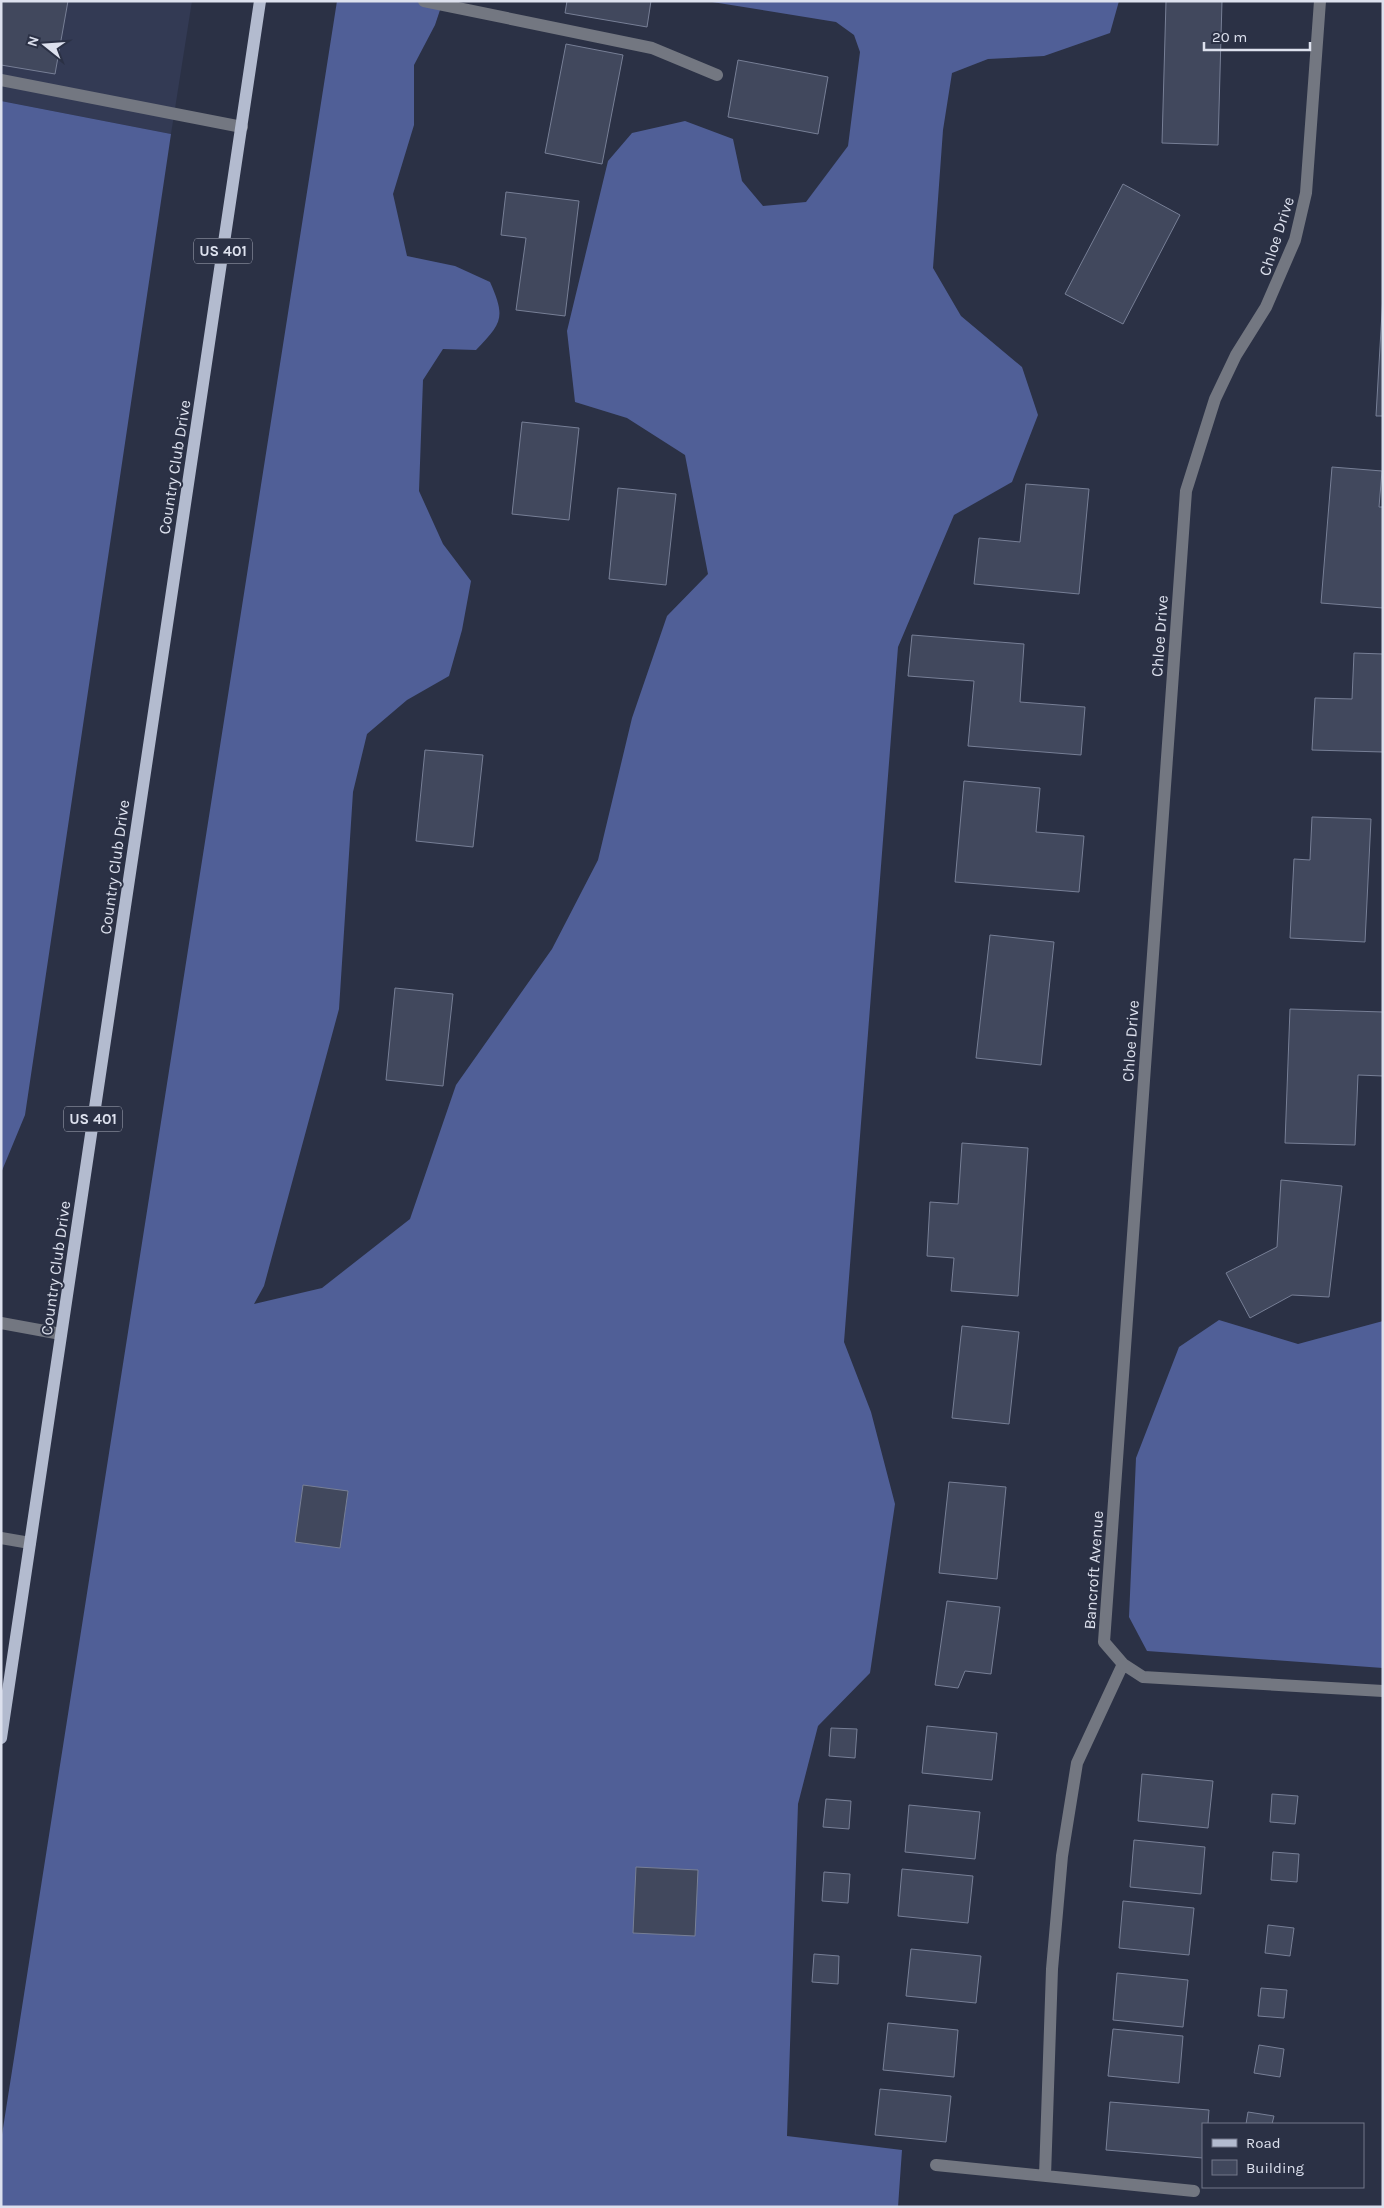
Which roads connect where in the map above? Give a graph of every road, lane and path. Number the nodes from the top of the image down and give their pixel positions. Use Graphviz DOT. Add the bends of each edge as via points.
graph roads {
  1 [pos="260,1"];
  2 [pos="424,1"];
  3 [pos="1320,1"];
  4 [pos="717,75"];
  5 [pos="1,80"];
  6 [pos="242,127"];
  7 [pos="1130,1299"];
  8 [pos="1,1323"];
  9 [pos="62,1334"];
  10 [pos="1,1538"];
  11 [pos="30,1542"];
  12 [pos="1123,1664"];
  13 [pos="1383,1691"];
  14 [pos="1,1738"];
  15 [pos="936,2165"];
  16 [pos="1045,2176"];
  17 [pos="1194,2191"];
  1 -- 6 [label="main road, Country Club Drive / US 401"];
  2 -- 4 [label="street" via="652,48"];
  3 -- 7 [label="street, Chloe Drive" via="1306,193 1295,240 1277,286 1236,355 1215,399 1186,491"];
  5 -- 6 [label="street"];
  6 -- 9 [label="main road, Country Club Drive / US 401"];
  7 -- 12 [label="street, Bancroft Avenue" via="1104,1642"];
  8 -- 9 [label="street"];
  9 -- 11 [label="main road, Country Club Drive / US 401"];
  10 -- 11 [label="street"];
  11 -- 14 [label="main road, Country Club Drive / US 401"];
  12 -- 13 [label="street, Bancroft Avenue" via="1143,1677"];
  12 -- 16 [label="street" via="1077,1763 1062,1856 1052,1969"];
  15 -- 16 [label="street"];
  16 -- 17 [label="street"];
}
